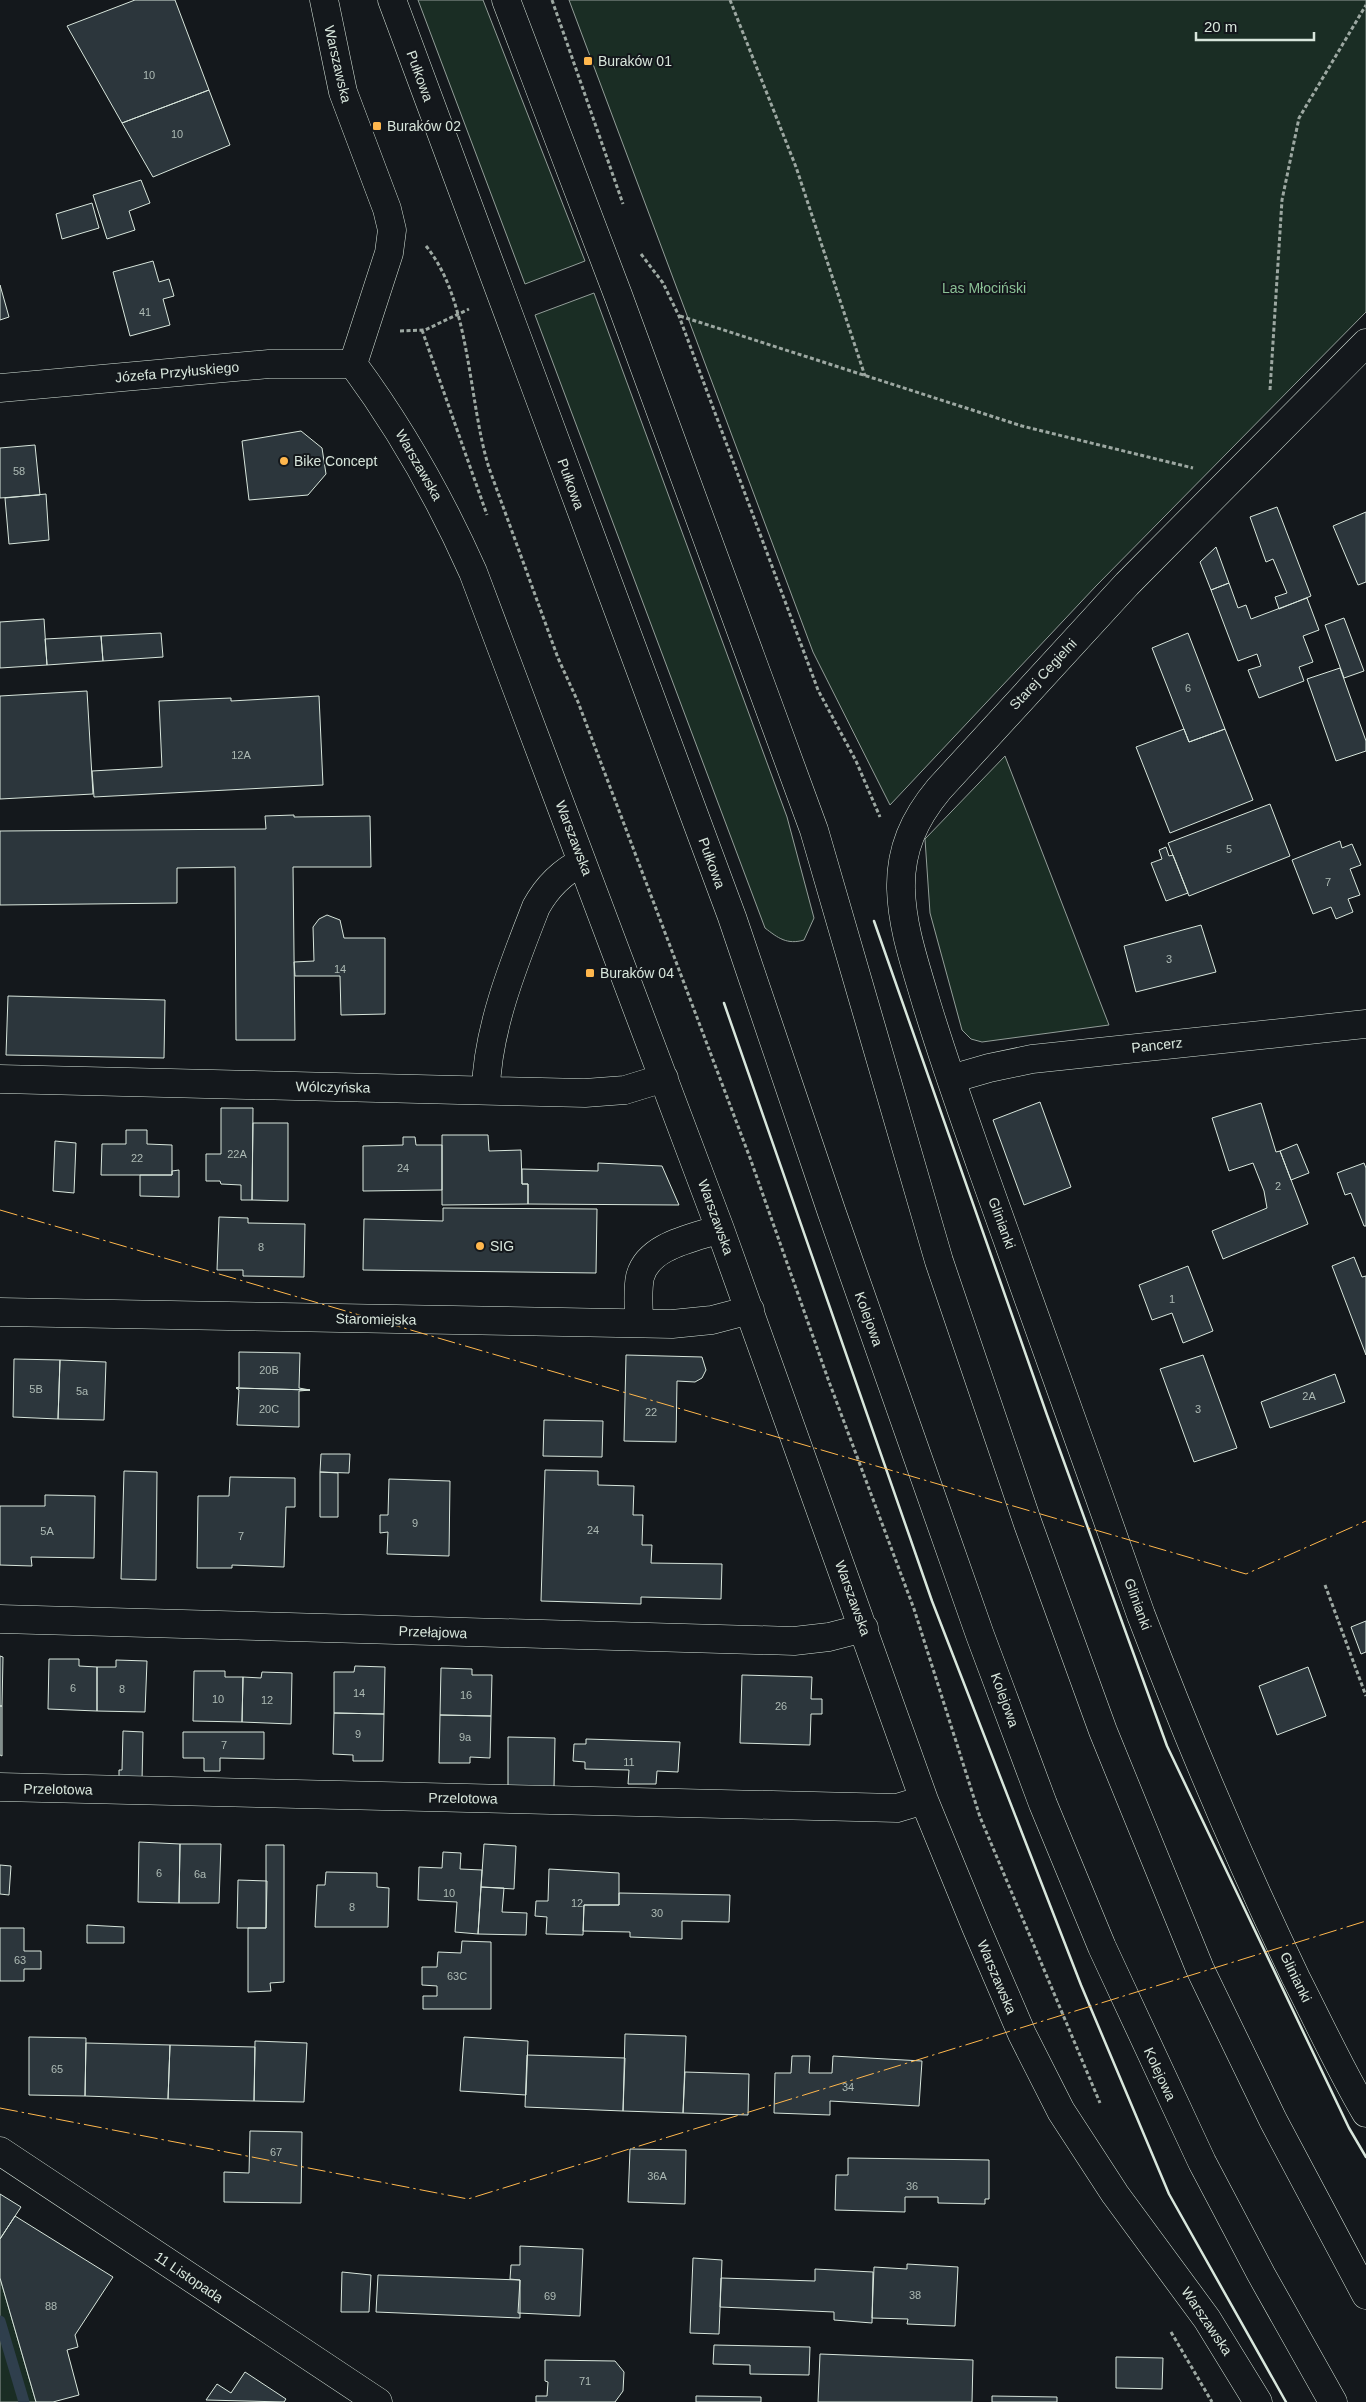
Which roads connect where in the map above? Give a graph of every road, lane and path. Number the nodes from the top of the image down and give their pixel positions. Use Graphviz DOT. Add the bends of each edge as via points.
graph roads {
  1 [pos="324,0"];
  2 [pos="392,0"];
  3 [pos="506,0"];
  4 [pos="552,0"];
  5 [pos="730,0"];
  6 [pos="1366,5"];
  7 [pos="624,206"];
  8 [pos="640,253"];
  9 [pos="679,316"];
  10 [pos="365,327"];
  11 [pos="1366,343"];
  12 [pos="353,364"];
  13 [pos="865,377"];
  14 [pos="0,388"];
  15 [pos="1267,441"];
  16 [pos="1231,476"];
  17 [pos="902,859"];
  18 [pos="582,862"];
  19 [pos="750,968"];
  20 [pos="1366,1024"];
  21 [pos="664,1078"];
  22 [pos="0,1079"];
  23 [pos="950,1079"];
  24 [pos="486,1090"];
  25 [pos="720,1229"];
  26 [pos="750,1310"];
  27 [pos="0,1312"];
  28 [pos="639,1323"];
  29 [pos="1325,1585"];
  30 [pos="0,1619"];
  31 [pos="864,1628"];
  32 [pos="1366,1696"];
  33 [pos="0,1787"];
  34 [pos="924,1800"];
  35 [pos="1101,2107"];
  36 [pos="1366,2113"];
  37 [pos="0,2151"];
  38 [pos="1366,2295"];
  39 [pos="378,2402"];
  40 [pos="1258,2402"];
  41 [pos="1334,2402"];
  1 -- 10 [label="main road, Warszawska" via="343,92 391,220 389,253"];
  2 -- 19 [label="main road, Pułkowa"];
  3 -- 38 [label="main road" via="827,870 945,1279 1028,1524 1110,1749 1200,1968 1273,2120"];
  4 -- 7 [label="path"];
  5 -- 13 [label="path" via="796,167"];
  6 -- 15 [label="path" via="1298,118 1282,200"];
  8 -- 9 [label="path" via="663,283"];
  9 -- 13 [label="path"];
  9 -- 17 [label="path" via="818,690 856,761 882,822 886,854 890,858"];
  10 -- 12 [label="main road, Warszawska"];
  10 -- 35 [label="path" via="384,332 425,330 458,313 489,468 558,658 578,702 750,1158 914,1609 980,1817"];
  11 -- 15 [label="main road, Starej Cegielni"];
  12 -- 14 [label="main road, Józefa Przyłuskiego" via="270,364"];
  12 -- 18 [label="main road, Warszawska" via="410,448 460,543"];
  13 -- 16 [label="path" via="1022,426 1161,462"];
  15 -- 16 [label="main road, Starej Cegielni"];
  16 -- 17 [label="main road, Starej Cegielni" via="939,789 916,822"];
  17 -- 23 [label="main road, Starej Cegielni" via="901,890 909,945"];
  18 -- 21 [label="main road, Warszawska"];
  18 -- 24 [label="main road" via="559,877 536,907 493,1032"];
  19 -- 41 [label="main road, Kolejowa" via="977,1626 1073,1879 1202,2162"];
  20 -- 23 [label="main road, Pancerz" via="1042,1058"];
  21 -- 24 [label="main road, Wólczyńska" via="605,1092"];
  21 -- 25 [label="main road, Warszawska"];
  22 -- 24 [label="main road, Wólczyńska"];
  23 -- 36 [label="main road, Glinianki" via="1174,1701 1254,1890 1345,2077"];
  25 -- 26 [label="main road, Warszawska"];
  25 -- 28 [label="main road" via="652,1257 640,1277"];
  26 -- 28 [label="main road, Staromiejska" via="692,1323"];
  26 -- 31 [label="main road, Warszawska"];
  27 -- 28 [label="main road, Staromiejska"];
  29 -- 32 [label="path"];
  30 -- 31 [label="main road, Przełajowa" via="794,1641 829,1638"];
  31 -- 34 [label="main road, Warszawska"];
  33 -- 34 [label="main road, Przelotowa" via="887,1808"];
  34 -- 40 [label="main road, Warszawska" via="1022,2034 1061,2111 1114,2194 1207,2320"];
  37 -- 39 [label="main road, 11 Listopada"];
}
